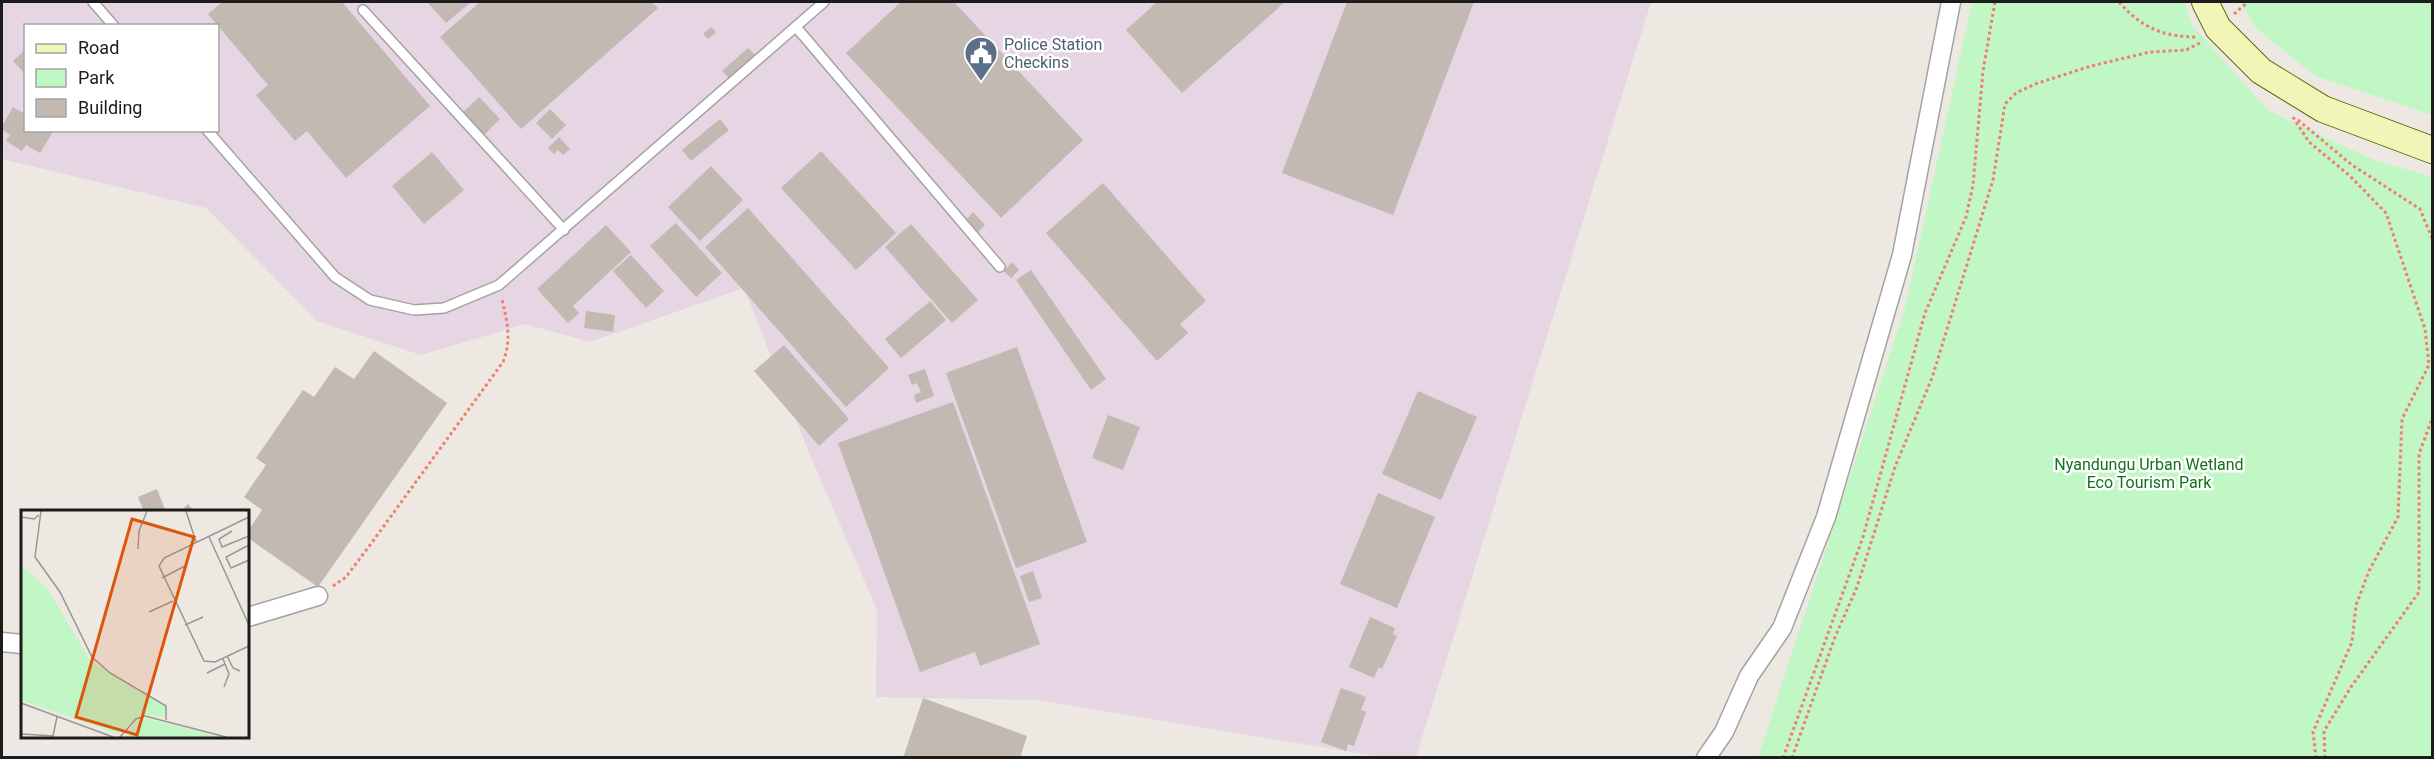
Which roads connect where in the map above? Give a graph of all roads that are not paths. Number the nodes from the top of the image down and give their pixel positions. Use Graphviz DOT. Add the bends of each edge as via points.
graph roads {
  1 [pos="93,2"];
  2 [pos="824,2"];
  3 [pos="1951,2"];
  4 [pos="2205,2"];
  5 [pos="363,9"];
  6 [pos="112,24"];
  7 [pos="796,27"];
  8 [pos="209,132"];
  9 [pos="2427,146"];
  10 [pos="564,230"];
  11 [pos="1000,267"];
  12 [pos="318,596"];
  13 [pos="249,617"];
  14 [pos="2,642"];
  15 [pos="21,644"];
  16 [pos="1706,758"];
  1 -- 6 [label="lane"];
  2 -- 7 [label="lane"];
  3 -- 16 [label="street" via="1902,255 1826,517 1782,628 1749,676 1724,732"];
  4 -- 9 [label="main road" via="2218,28 2261,71 2323,109"];
  5 -- 10 [label="lane"];
  7 -- 10 [label="lane"];
  7 -- 11 [label="lane"];
  8 -- 10 [label="lane" via="335,277 370,300 414,310 444,308 499,285"];
  12 -- 13 [label="street"];
  14 -- 15 [label="street"];
}
